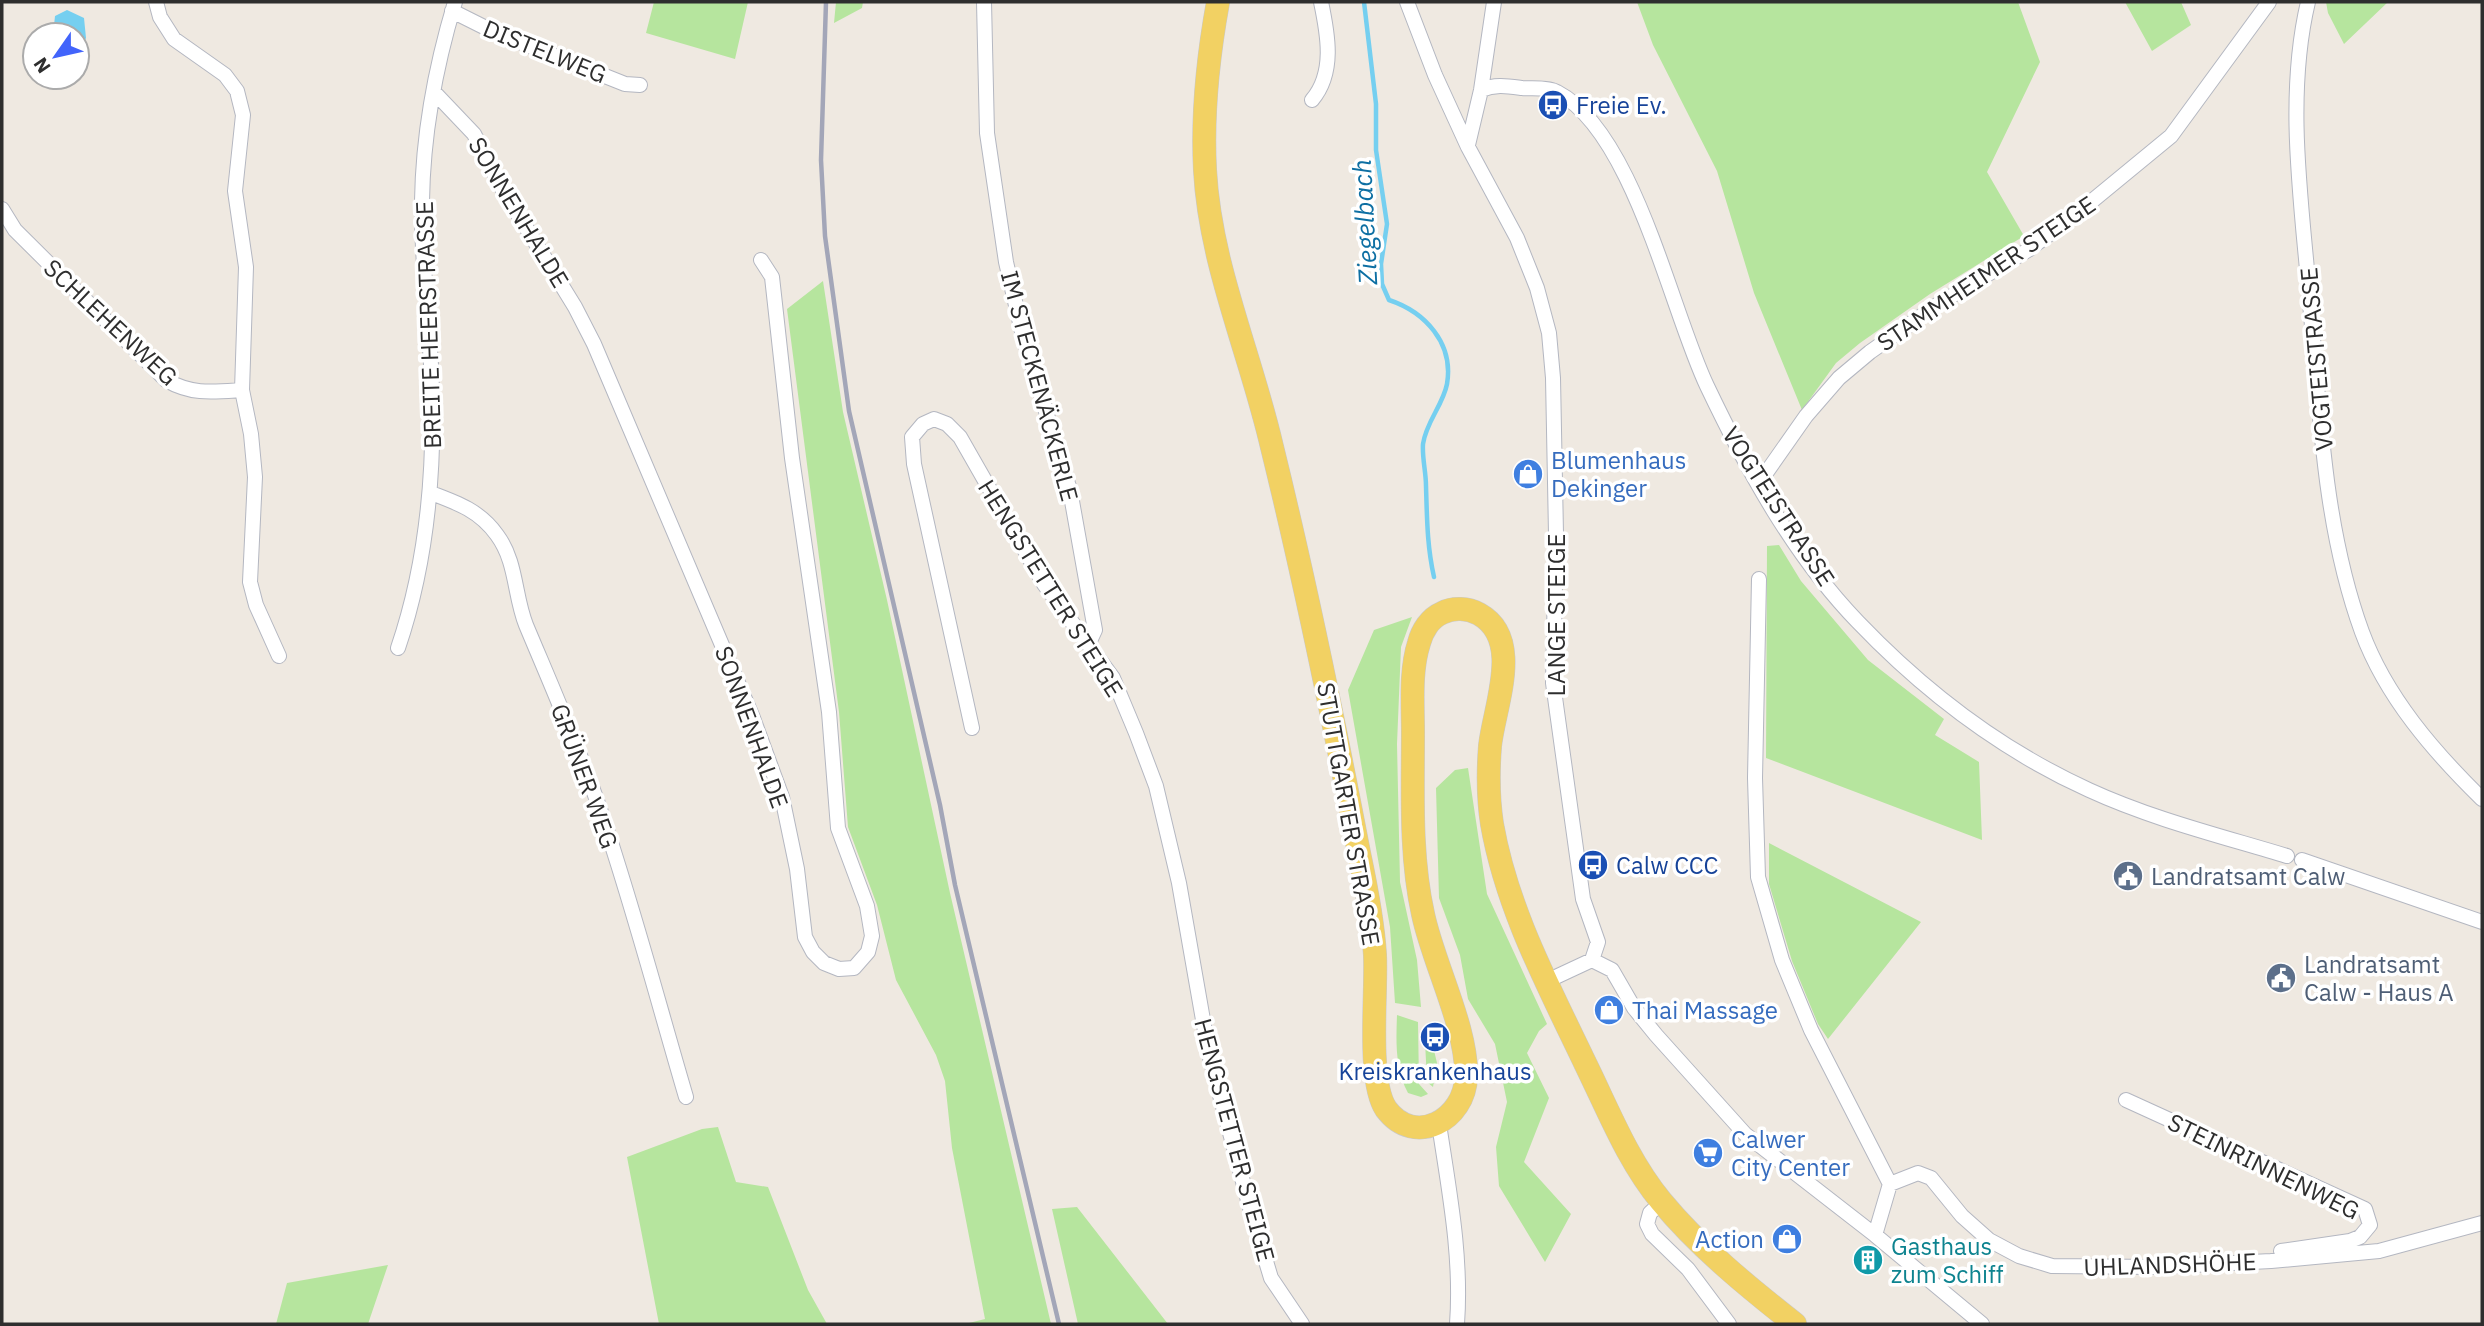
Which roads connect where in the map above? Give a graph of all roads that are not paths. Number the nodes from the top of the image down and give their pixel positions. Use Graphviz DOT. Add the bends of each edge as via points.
graph roads {
  1 [pos="156,2"];
  2 [pos="984,2"];
  3 [pos="1218,2"];
  4 [pos="1321,2"];
  5 [pos="1407,2"];
  6 [pos="1494,2"];
  7 [pos="2269,2"];
  8 [pos="2308,2"];
  9 [pos="453,6"];
  10 [pos="640,85"];
  11 [pos="1481,90"];
  12 [pos="434,92"];
  13 [pos="1312,100"];
  14 [pos="1468,147"];
  15 [pos="2,209"];
  16 [pos="761,260"];
  17 [pos="242,390"];
  18 [pos="1759,483"];
  19 [pos="432,493"];
  20 [pos="1759,579"];
  21 [pos="1089,643"];
  22 [pos="398,648"];
  23 [pos="279,656"];
  24 [pos="972,728"];
  25 [pos="2482,799"];
  26 [pos="2287,856"];
  27 [pos="2302,860"];
  28 [pos="2482,922"];
  29 [pos="1592,960"];
  30 [pos="1547,981"];
  31 [pos="686,1097"];
  32 [pos="2126,1100"];
  33 [pos="1439,1124"];
  34 [pos="1890,1185"];
  35 [pos="1662,1202"];
  36 [pos="2482,1223"];
  37 [pos="1875,1235"];
  38 [pos="2271,1261"];
  39 [pos="1301,1324"];
  40 [pos="1457,1324"];
  41 [pos="1729,1324"];
  42 [pos="1794,1324"];
  43 [pos="1982,1324"];
  1 -- 17 [label="street" via="174,38 225,75 237,91 243,115 235,191 246,267"];
  2 -- 21 [label="street, IM STECKENÄCKERLE" via="987,133 1006,262 1023,336 1070,490 1094,630"];
  3 -- 33 [label="main road, STUTTGARTER STRASSE" via="1208,69 1205,173 1218,255 1267,422 1296,545 1366,890 1375,948 1376,1089 1392,1116 1406,1125"];
  4 -- 13 [label="street" via="1327,26 1327,78"];
  5 -- 14 [label="street, LANGE STEIGE"];
  6 -- 11 [label="street"];
  7 -- 18 [label="street, STAMMHEIMER STEIGE" via="2164,142 2028,250 1870,352 1806,416"];
  8 -- 25 [label="street, VOGTEISTRASSE" via="2297,91 2299,173 2328,485 2338,547 2363,635 2391,688 2445,763"];
  9 -- 10 [label="street, DISTELWEG" via="536,49 625,84"];
  9 -- 12 [label="street, BREITE HEERSTRASSE"];
  11 -- 14 [label="street"];
  11 -- 18 [label="street, VOGTEISTRASSE" via="1493,85 1556,91 1584,114 1605,142 1660,252 1705,383"];
  12 -- 16 [label="street, SONNENHALDE" via="474,134 594,344 778,786 797,869 806,937 824,963 839,969 855,968 868,953 872,936 867,906 838,828 828,701 792,458 772,277"];
  12 -- 19 [label="street, BREITE HEERSTRASSE" via="422,200"];
  14 -- 29 [label="street, LANGE STEIGE" via="1517,238 1549,333 1556,534 1553,683 1583,899 1598,942"];
  15 -- 17 [label="street, SCHLEHENWEG" via="15,230 166,380 201,393"];
  17 -- 23 [label="street" via="255,477 250,582"];
  18 -- 26 [label="street, VOGTEISTRASSE" via="1802,553 1855,620 1941,700 2034,762 2090,791"];
  19 -- 22 [label="street, BREITE HEERSTRASSE" via="410,614"];
  19 -- 31 [label="street, GRÜNER WEG" via="485,519 512,564 525,620 601,814"];
  20 -- 34 [label="street" via="1758,877 1783,960 1811,1030"];
  21 -- 24 [label="street, HENGSTETTER STEIGE" via="1044,584 960,437 934,419 923,424 912,437 914,464"];
  21 -- 39 [label="street, HENGSTETTER STEIGE" via="1113,678 1156,786 1179,883 1209,1054 1250,1208 1271,1278"];
  27 -- 28 [label="street"];
  29 -- 30 [label="street"];
  29 -- 37 [label="street" via="1612,970 1642,1017 1745,1134"];
  30 -- 33 [label="main road" via="1517,915 1491,818 1490,744 1503,650 1496,628 1474,610 1444,611 1420,637 1413,722 1421,909 1466,1076 1462,1098"];
  30 -- 35 [label="main road" via="1625,1147"];
  32 -- 38 [label="street, STEINRINNENWEG" via="2365,1209 2370,1225 2360,1237 2278,1251"];
  33 -- 40 [label="street" via="1457,1241"];
  34 -- 37 [label="street"];
  34 -- 38 [label="street, UHLANDSHÖHE" via="1918,1173 1931,1178 1989,1240 2052,1266 2100,1269"];
  35 -- 41 [label="street" via="1650,1213 1647,1224 1652,1234 1688,1269"];
  35 -- 42 [label="main road" via="1700,1242"];
  36 -- 38 [label="street, UHLANDSHÖHE" via="2379,1251"];
  37 -- 43 [label="street"];
}
